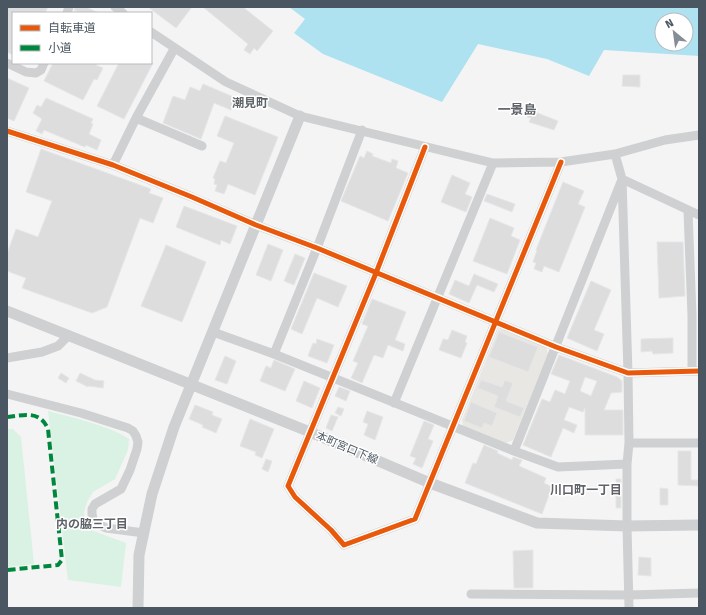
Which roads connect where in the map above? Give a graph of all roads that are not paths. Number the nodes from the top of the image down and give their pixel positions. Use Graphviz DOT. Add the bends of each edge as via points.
graph roads {
  1 [pos="152,33"];
  2 [pos="174,49"];
  3 [pos="7,63"];
  4 [pos="43,64"];
  5 [pos="300,116"];
  6 [pos="136,118"];
  7 [pos="362,130"];
  8 [pos="7,131"];
  9 [pos="699,135"];
  10 [pos="202,146"];
  11 [pos="425,147"];
  12 [pos="615,154"];
  13 [pos="561,162"];
  14 [pos="493,163"];
  15 [pos="113,165"];
  16 [pos="622,179"];
  17 [pos="688,211"];
  18 [pos="699,215"];
  19 [pos="256,225"];
  20 [pos="317,248"];
  21 [pos="376,273"];
  22 [pos="438,298"];
  23 [pos="7,311"];
  24 [pos="695,315"];
  25 [pos="496,322"];
  26 [pos="213,332"];
  27 [pos="70,335"];
  28 [pos="556,347"];
  29 [pos="274,354"];
  30 [pos="7,358"];
  31 [pos="696,372"];
  32 [pos="628,373"];
  33 [pos="333,378"];
  34 [pos="192,384"];
  35 [pos="7,394"];
  36 [pos="394,403"];
  37 [pos="453,427"];
  38 [pos="310,432"];
  39 [pos="629,443"];
  40 [pos="699,443"];
  41 [pos="514,451"];
  42 [pos="627,464"];
  43 [pos="430,483"];
  44 [pos="699,525"];
  45 [pos="628,526"];
  46 [pos="144,533"];
  47 [pos="699,593"];
  48 [pos="471,594"];
  49 [pos="629,595"];
  50 [pos="138,608"];
  51 [pos="629,608"];
  1 -- 2 [label="street"];
  2 -- 5 [label="street" via="226,82"];
  2 -- 6 [label="street"];
  3 -- 4 [label="street" via="26,72 36,73"];
  5 -- 7 [label="street"];
  5 -- 19 [label="street"];
  6 -- 10 [label="street"];
  6 -- 15 [label="street"];
  7 -- 11 [label="street"];
  7 -- 20 [label="street"];
  8 -- 15 [label="street"];
  9 -- 12 [label="street" via="665,140"];
  11 -- 14 [label="street"];
  11 -- 21 [label="street"];
  12 -- 13 [label="street"];
  12 -- 16 [label="street"];
  13 -- 14 [label="street"];
  13 -- 25 [label="street"];
  14 -- 22 [label="street"];
  15 -- 19 [label="street"];
  16 -- 17 [label="street"];
  16 -- 28 [label="street"];
  16 -- 32 [label="street"];
  17 -- 18 [label="street"];
  17 -- 24 [label="street"];
  19 -- 20 [label="street"];
  19 -- 26 [label="street"];
  20 -- 21 [label="street"];
  20 -- 29 [label="street"];
  21 -- 22 [label="street"];
  21 -- 33 [label="street"];
  22 -- 25 [label="street"];
  22 -- 36 [label="street"];
  23 -- 27 [label="street, 本町宮口下線"];
  24 -- 31 [label="street"];
  25 -- 28 [label="street"];
  25 -- 37 [label="street"];
  26 -- 29 [label="street"];
  26 -- 34 [label="street"];
  27 -- 30 [label="street" via="58,346 42,352"];
  27 -- 34 [label="street, 本町宮口下線"];
  28 -- 32 [label="street"];
  28 -- 41 [label="street"];
  29 -- 33 [label="street"];
  31 -- 32 [label="street"];
  32 -- 39 [label="street"];
  33 -- 36 [label="street"];
  33 -- 38 [label="street"];
  34 -- 38 [label="street, 本町宮口下線"];
  34 -- 46 [label="street" via="174,427 152,494"];
  35 -- 46 [label="street" via="81,412 133,431 137,449 121,489 95,504 92,514 96,523 106,528"];
  36 -- 37 [label="street"];
  37 -- 41 [label="street"];
  37 -- 43 [label="street"];
  38 -- 43 [label="street, 本町宮口下線"];
  38 -- 43 [label="street" via="288,486 294,497 344,545 415,520"];
  39 -- 40 [label="street"];
  39 -- 42 [label="street"];
  41 -- 42 [label="street" via="558,467"];
  42 -- 45 [label="street"];
  43 -- 45 [label="street, 本町宮口下線" via="537,523"];
  44 -- 45 [label="street, 本町宮口下線"];
  45 -- 49 [label="street"];
  46 -- 50 [label="street" via="139,555"];
  47 -- 49 [label="street"];
  48 -- 49 [label="street"];
  49 -- 51 [label="street"];
}
